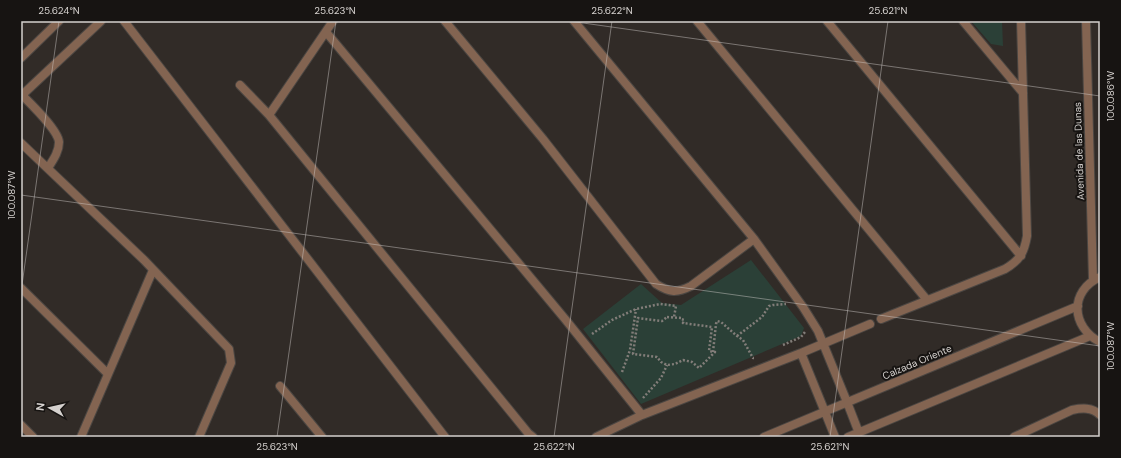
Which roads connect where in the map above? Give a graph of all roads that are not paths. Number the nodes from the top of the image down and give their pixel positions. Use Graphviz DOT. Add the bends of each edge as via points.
graph roads {
  1 [pos="60,21"];
  2 [pos="101,21"];
  3 [pos="124,21"];
  4 [pos="333,21"];
  5 [pos="445,21"];
  6 [pos="574,21"];
  7 [pos="697,21"];
  8 [pos="827,21"];
  9 [pos="963,21"];
  10 [pos="1021,21"];
  11 [pos="1086,21"];
  12 [pos="326,32"];
  13 [pos="21,58"];
  14 [pos="240,85"];
  15 [pos="1024,93"];
  16 [pos="21,95"];
  17 [pos="269,115"];
  18 [pos="21,143"];
  19 [pos="48,168"];
  20 [pos="754,239"];
  21 [pos="1021,256"];
  22 [pos="153,270"];
  23 [pos="1096,278"];
  24 [pos="21,288"];
  25 [pos="927,300"];
  26 [pos="1078,306"];
  27 [pos="881,319"];
  28 [pos="870,324"];
  29 [pos="1090,336"];
  30 [pos="1100,342"];
  31 [pos="824,344"];
  32 [pos="802,353"];
  33 [pos="108,374"];
  34 [pos="280,386"];
  35 [pos="847,402"];
  36 [pos="825,412"];
  37 [pos="1100,415"];
  38 [pos="642,416"];
  39 [pos="21,425"];
  40 [pos="858,433"];
  41 [pos="777,435"];
  42 [pos="33,437"];
  43 [pos="81,437"];
  44 [pos="199,437"];
  45 [pos="322,437"];
  46 [pos="445,437"];
  47 [pos="532,437"];
  48 [pos="596,437"];
  49 [pos="764,437"];
  50 [pos="835,437"];
  51 [pos="848,437"];
  52 [pos="1014,437"];
  1 -- 13 [label="street"];
  2 -- 16 [label="street"];
  3 -- 46 [label="street"];
  4 -- 12 [label="street"];
  5 -- 20 [label="street" via="543,139 656,284 664,290 674,292 691,286"];
  6 -- 20 [label="street"];
  7 -- 25 [label="street"];
  8 -- 21 [label="street"];
  9 -- 15 [label="street"];
  10 -- 15 [label="street"];
  11 -- 23 [label="street, Avenida de las Dunas"];
  12 -- 17 [label="street"];
  12 -- 38 [label="street" via="565,318"];
  14 -- 17 [label="street"];
  15 -- 21 [label="street" via="1027,236"];
  16 -- 19 [label="street" via="51,126 59,141 57,154"];
  17 -- 47 [label="street"];
  18 -- 19 [label="street"];
  19 -- 22 [label="street"];
  20 -- 31 [label="street" via="804,307"];
  21 -- 25 [label="street" via="1005,269"];
  22 -- 33 [label="street"];
  22 -- 44 [label="street" via="230,348 230,363"];
  23 -- 26 [label="street" via="1085,287"];
  24 -- 33 [label="street"];
  25 -- 27 [label="street"];
  26 -- 29 [label="street" via="1078,317"];
  26 -- 35 [label="street, Calzada Oriente"];
  28 -- 31 [label="street"];
  29 -- 30 [label="street"];
  29 -- 40 [label="street"];
  31 -- 32 [label="street"];
  31 -- 35 [label="street"];
  32 -- 36 [label="street"];
  32 -- 38 [label="street"];
  33 -- 43 [label="street"];
  34 -- 45 [label="street"];
  35 -- 36 [label="street, Calzada Oriente"];
  35 -- 40 [label="street"];
  36 -- 41 [label="street, Calzada Oriente"];
  36 -- 50 [label="street"];
  37 -- 52 [label="street" via="1090,409 1072,410"];
  38 -- 48 [label="street"];
  39 -- 42 [label="street"];
  40 -- 51 [label="street"];
  41 -- 49 [label="street, Calzada Oriente"];
}
